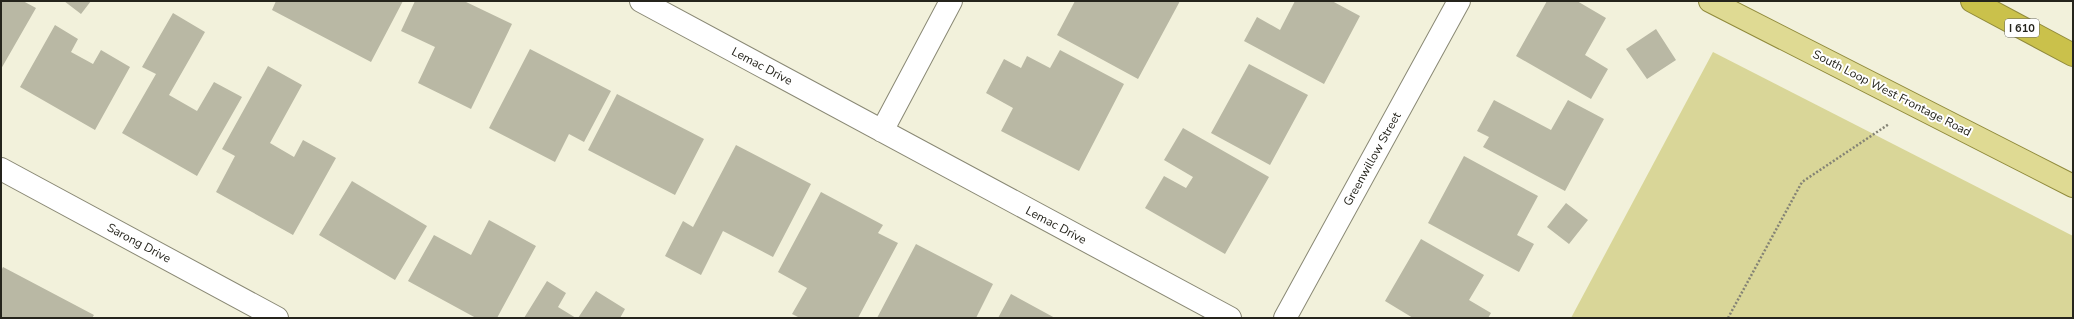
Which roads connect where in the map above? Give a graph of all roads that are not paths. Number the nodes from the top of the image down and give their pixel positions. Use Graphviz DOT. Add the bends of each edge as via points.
graph roads {
  1 [pos="641,1"];
  2 [pos="951,1"];
  3 [pos="1459,1"];
  4 [pos="1710,1"];
  5 [pos="1972,1"];
  6 [pos="2073,55"];
  7 [pos="882,131"];
  8 [pos="1,169"];
  9 [pos="2073,186"];
  10 [pos="277,318"];
  11 [pos="1230,318"];
  12 [pos="1285,318"];
  1 -- 7 [label="street, Lemac Drive"];
  2 -- 7 [label="street"];
  3 -- 12 [label="street, Greenwillow Street"];
  4 -- 9 [label="main road, South Loop West Frontage Road"];
  5 -- 6 [label="highway, I 610"];
  7 -- 11 [label="street, Lemac Drive"];
  8 -- 10 [label="street, Sarong Drive"];
}
